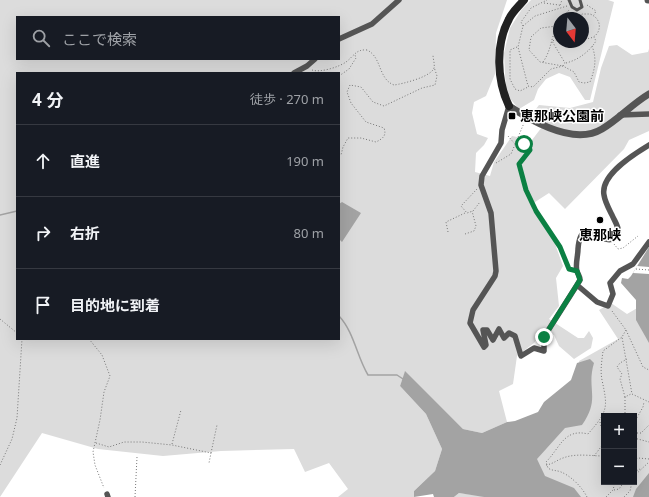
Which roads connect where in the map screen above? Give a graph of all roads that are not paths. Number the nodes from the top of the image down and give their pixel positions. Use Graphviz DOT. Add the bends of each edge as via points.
graph roads {
  1 [pos="398,0"];
  2 [pos="524,0"];
  3 [pos="569,0"];
  4 [pos="580,0"];
  5 [pos="340,39"];
  6 [pos="314,60"];
  7 [pos="296,72"];
  8 [pos="649,94"];
  9 [pos="509,106"];
  10 [pos="649,114"];
  11 [pos="620,115"];
  12 [pos="649,145"];
  13 [pos="649,242"];
  14 [pos="578,284"];
  1 -- 5 [label="street" via="372,24"];
  2 -- 9 [label="main road" via="509,18 503,33 500,58 502,91"];
  3 -- 4 [label="lane" via="577,10 582,5"];
  6 -- 7 [label="street"];
  8 -- 11 [label="street"];
  9 -- 11 [label="street" via="527,118 577,136 597,132"];
  9 -- 14 [label="street" via="499,150 482,176 481,185 491,213 495,276 473,310 470,323 484,347 486,345 483,330 487,330 493,340 499,329 504,338 508,333 515,336 521,356 534,348 544,352 544,337"];
  10 -- 11 [label="street"];
  12 -- 14 [label="street" via="614,171 606,183 604,196 619,232 613,240 605,241 592,232 583,234 579,242"];
  13 -- 14 [label="street" via="633,264 614,276 610,283 613,294 608,306 597,302"];
}
